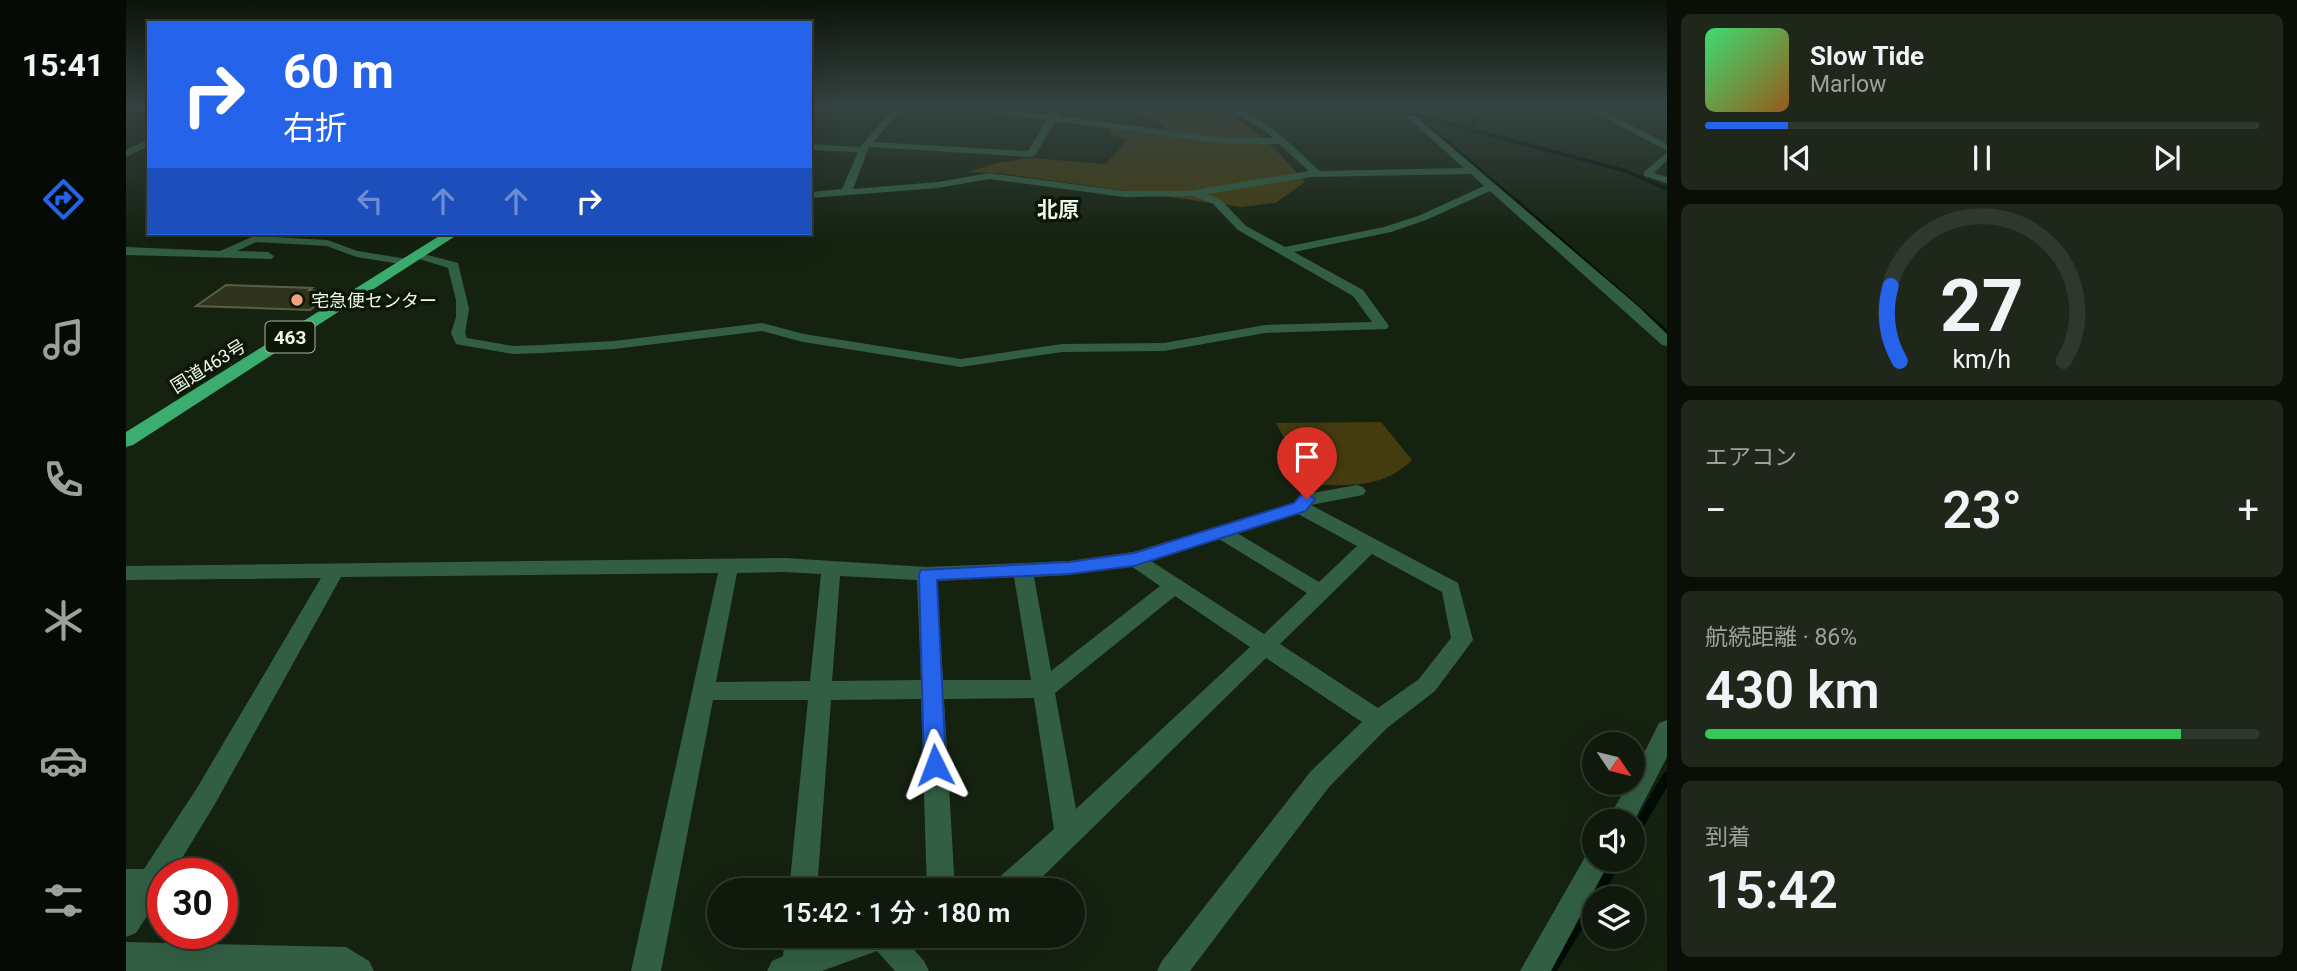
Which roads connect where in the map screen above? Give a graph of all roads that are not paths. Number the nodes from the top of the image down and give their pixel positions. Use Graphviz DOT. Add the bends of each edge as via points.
graph roads {
  1 [pos="863,150"];
  2 [pos="943,150"];
  3 [pos="1033,150"];
  4 [pos="1291,150"];
  5 [pos="1450,150"];
  6 [pos="127,153"];
  7 [pos="147,155"];
  8 [pos="1667,155"];
  9 [pos="1475,171"];
  10 [pos="1318,174"];
  11 [pos="1667,180"];
  12 [pos="1492,186"];
  13 [pos="846,192"];
  14 [pos="1196,193"];
  15 [pos="812,195"];
  16 [pos="265,235"];
  17 [pos="450,235"];
  18 [pos="256,239"];
  19 [pos="126,251"];
  20 [pos="1283,251"];
  21 [pos="223,253"];
  22 [pos="268,256"];
  23 [pos="412,259"];
  24 [pos="1667,342"];
  25 [pos="126,441"];
  26 [pos="1357,491"];
  27 [pos="1300,507"];
  28 [pos="1223,533"];
  29 [pos="1369,546"];
  30 [pos="1134,559"];
  31 [pos="729,565"];
  32 [pos="831,568"];
  33 [pos="1023,570"];
  34 [pos="335,571"];
  35 [pos="126,573"];
  36 [pos="928,574"];
  37 [pos="1174,586"];
  38 [pos="1321,592"];
  39 [pos="1265,646"];
  40 [pos="1044,689"];
  41 [pos="932,690"];
  42 [pos="703,691"];
  43 [pos="819,691"];
  44 [pos="1379,721"];
  45 [pos="1667,730"];
  46 [pos="1627,809"];
  47 [pos="1068,834"];
  48 [pos="1591,872"];
  49 [pos="804,878"];
  50 [pos="940,878"];
  51 [pos="1022,878"];
  52 [pos="139,883"];
  53 [pos="126,923"];
  54 [pos="795,948"];
  55 [pos="845,948"];
  56 [pos="894,948"];
  57 [pos="126,957"];
  58 [pos="789,968"];
  59 [pos="359,971"];
  60 [pos="646,971"];
  61 [pos="914,971"];
  62 [pos="1172,971"];
  63 [pos="1535,971"];
  1 -- 13 [label="street"];
  2 -- 3 [label="street" via="1031,154"];
  4 -- 10 [label="street"];
  5 -- 9 [label="street"];
  6 -- 7 [label="street"];
  8 -- 11 [label="street" via="1647,174"];
  9 -- 10 [label="street"];
  9 -- 12 [label="street"];
  10 -- 14 [label="street"];
  12 -- 20 [label="street" via="1387,230"];
  12 -- 24 [label="street"];
  13 -- 14 [label="street" via="989,176 1124,194"];
  13 -- 15 [label="street"];
  14 -- 20 [label="street" via="1211,198 1242,228"];
  16 -- 18 [label="street"];
  17 -- 23 [label="highway, 国道463号 / 463"];
  18 -- 21 [label="street"];
  18 -- 23 [label="lane" via="327,243 366,256"];
  19 -- 21 [label="street"];
  20 -- 23 [label="street" via="1358,293 1382,326 1265,329 1164,347 1062,348 961,363 803,338 762,327 614,345 513,350 461,341 461,293 454,266"];
  21 -- 22 [label="street"];
  23 -- 25 [label="highway, 国道463号 / 463"];
  26 -- 27 [label="street" via="1307,499"];
  27 -- 28 [label="street"];
  27 -- 29 [label="street"];
  28 -- 30 [label="street"];
  28 -- 38 [label="street"];
  29 -- 38 [label="street"];
  29 -- 44 [label="street" via="1451,588 1462,640 1427,685"];
  30 -- 33 [label="street"];
  30 -- 37 [label="street"];
  31 -- 32 [label="street"];
  31 -- 34 [label="street"];
  31 -- 42 [label="street"];
  32 -- 36 [label="street"];
  32 -- 43 [label="street"];
  33 -- 36 [label="street"];
  33 -- 40 [label="street"];
  34 -- 35 [label="street"];
  34 -- 52 [label="street" via="206,796"];
  36 -- 41 [label="street"];
  37 -- 39 [label="street"];
  37 -- 40 [label="street"];
  38 -- 39 [label="street"];
  39 -- 44 [label="street"];
  39 -- 47 [label="street"];
  40 -- 41 [label="street"];
  40 -- 47 [label="street"];
  41 -- 43 [label="street"];
  41 -- 50 [label="street"];
  42 -- 43 [label="street"];
  42 -- 60 [label="street"];
  43 -- 49 [label="street"];
  44 -- 62 [label="street" via="1320,779"];
  45 -- 46 [label="street"];
  47 -- 51 [label="street"];
  48 -- 63 [label="street"];
  52 -- 53 [label="street"];
  54 -- 58 [label="street"];
  55 -- 58 [label="street"];
  56 -- 61 [label="street"];
  57 -- 59 [label="street" via="346,962"];
}
